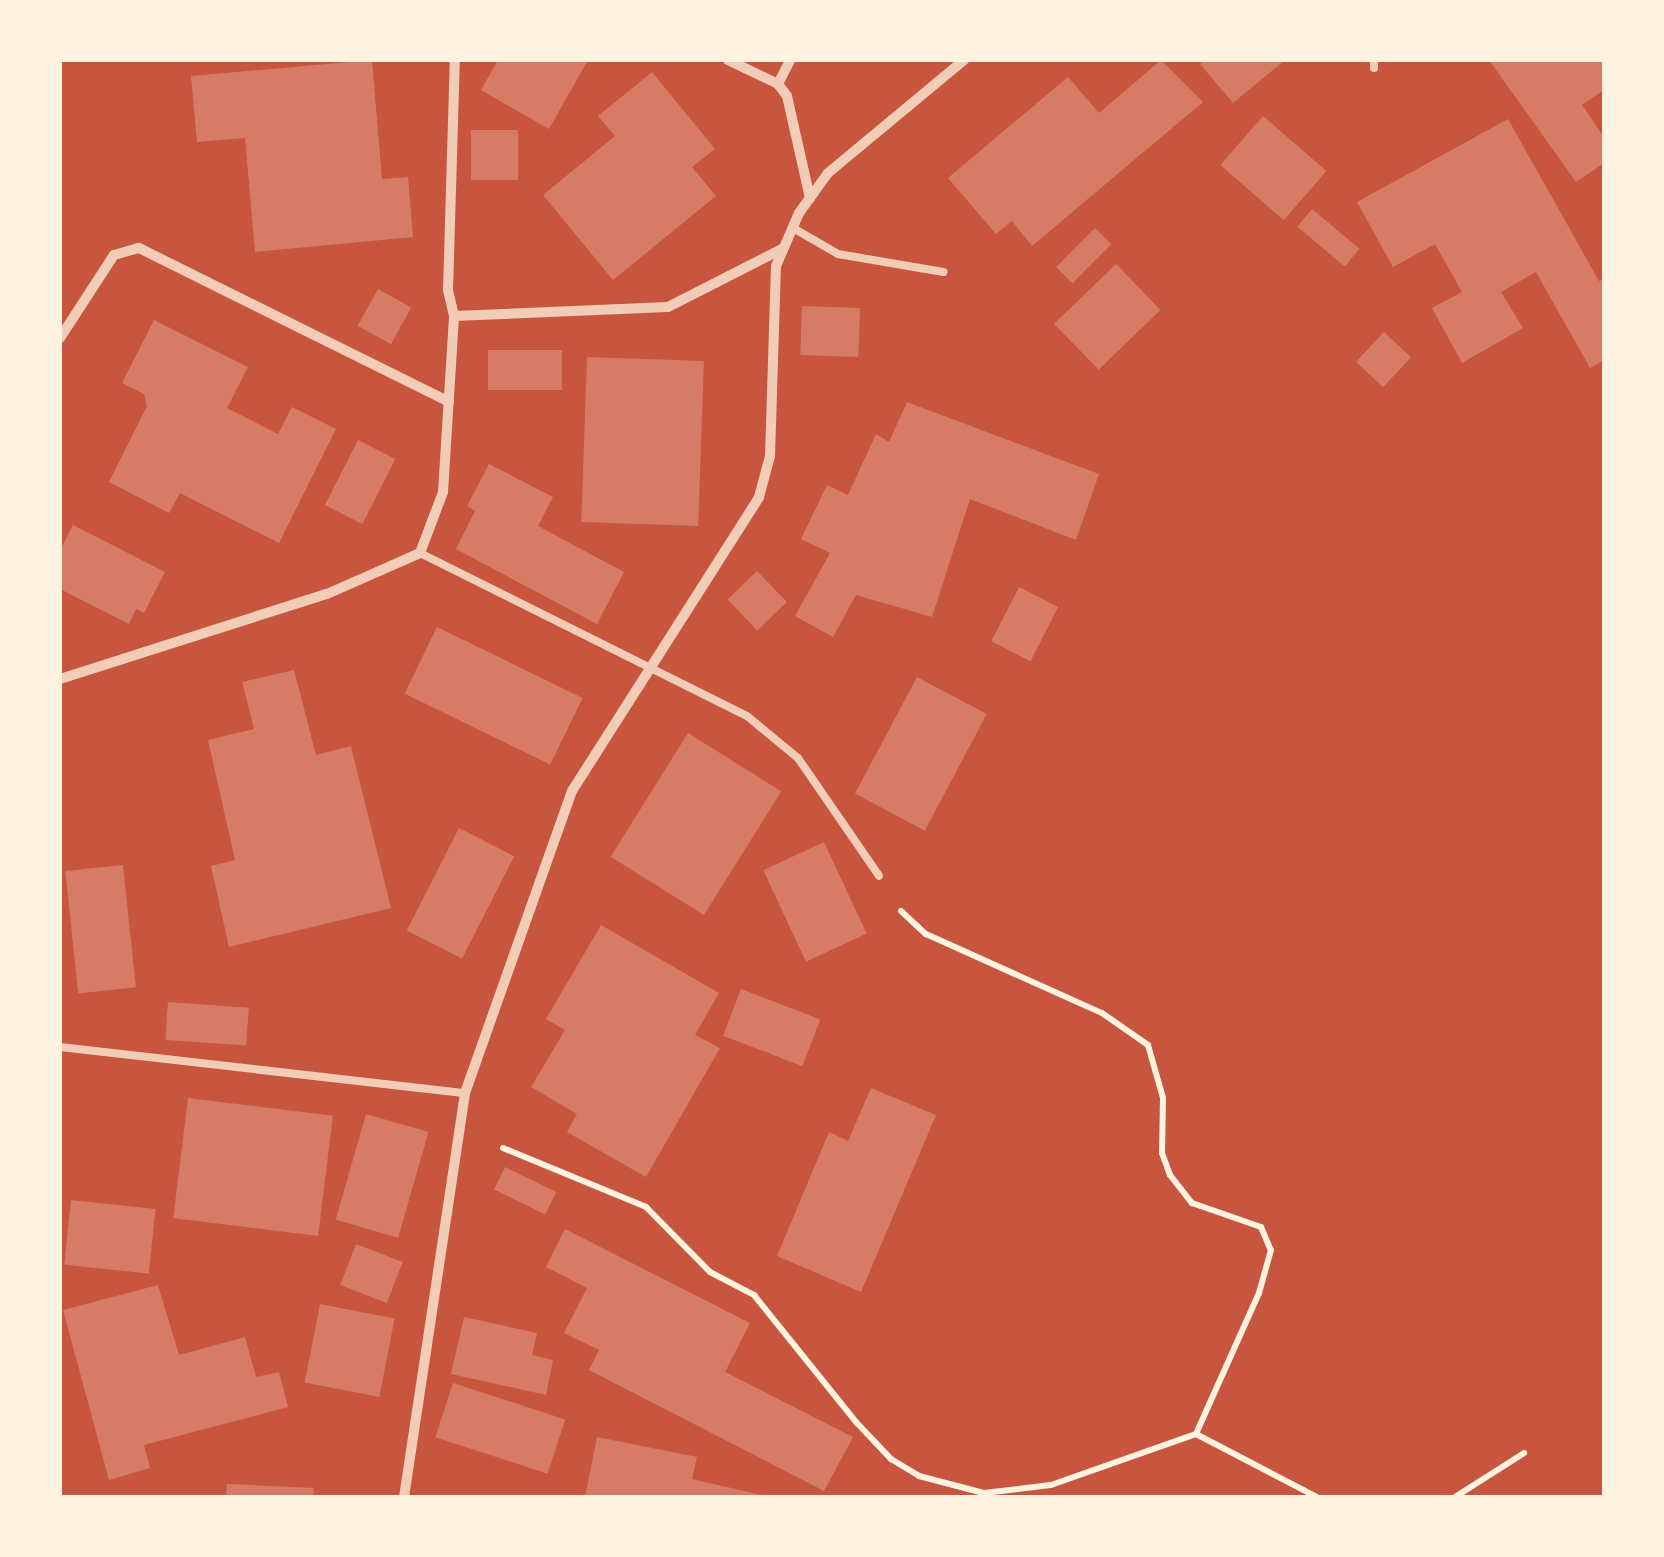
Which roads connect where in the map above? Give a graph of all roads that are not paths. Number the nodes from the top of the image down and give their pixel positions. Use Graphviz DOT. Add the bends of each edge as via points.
graph roads {
  1 [pos="455,60"];
  2 [pos="728,60"];
  3 [pos="790,60"];
  4 [pos="964,60"];
  5 [pos="778,84"];
  6 [pos="810,198"];
  7 [pos="792,228"];
  8 [pos="784,248"];
  9 [pos="943,272"];
  10 [pos="454,316"];
  11 [pos="60,338"];
  12 [pos="449,402"];
  13 [pos="420,554"];
  14 [pos="652,669"];
  15 [pos="60,679"];
  16 [pos="879,876"];
  17 [pos="60,1047"];
  18 [pos="465,1093"];
  19 [pos="404,1497"];
  1 -- 10 [label="street" via="448,290"];
  2 -- 5 [label="street"];
  3 -- 5 [label="street"];
  4 -- 6 [label="street" via="899,108"];
  5 -- 6 [label="street"];
  6 -- 7 [label="street"];
  7 -- 8 [label="street"];
  7 -- 9 [label="lane" via="838,254"];
  8 -- 10 [label="street" via="668,306"];
  8 -- 14 [label="street" via="776,266 770,456 758,497"];
  10 -- 12 [label="street"];
  11 -- 12 [label="street" via="114,255 138,248"];
  12 -- 13 [label="street" via="443,492"];
  13 -- 14 [label="lane"];
  13 -- 15 [label="street" via="327,594"];
  14 -- 16 [label="lane" via="718,698 798,758"];
  14 -- 18 [label="street" via="572,791"];
  17 -- 18 [label="lane"];
  18 -- 19 [label="street"];
}
